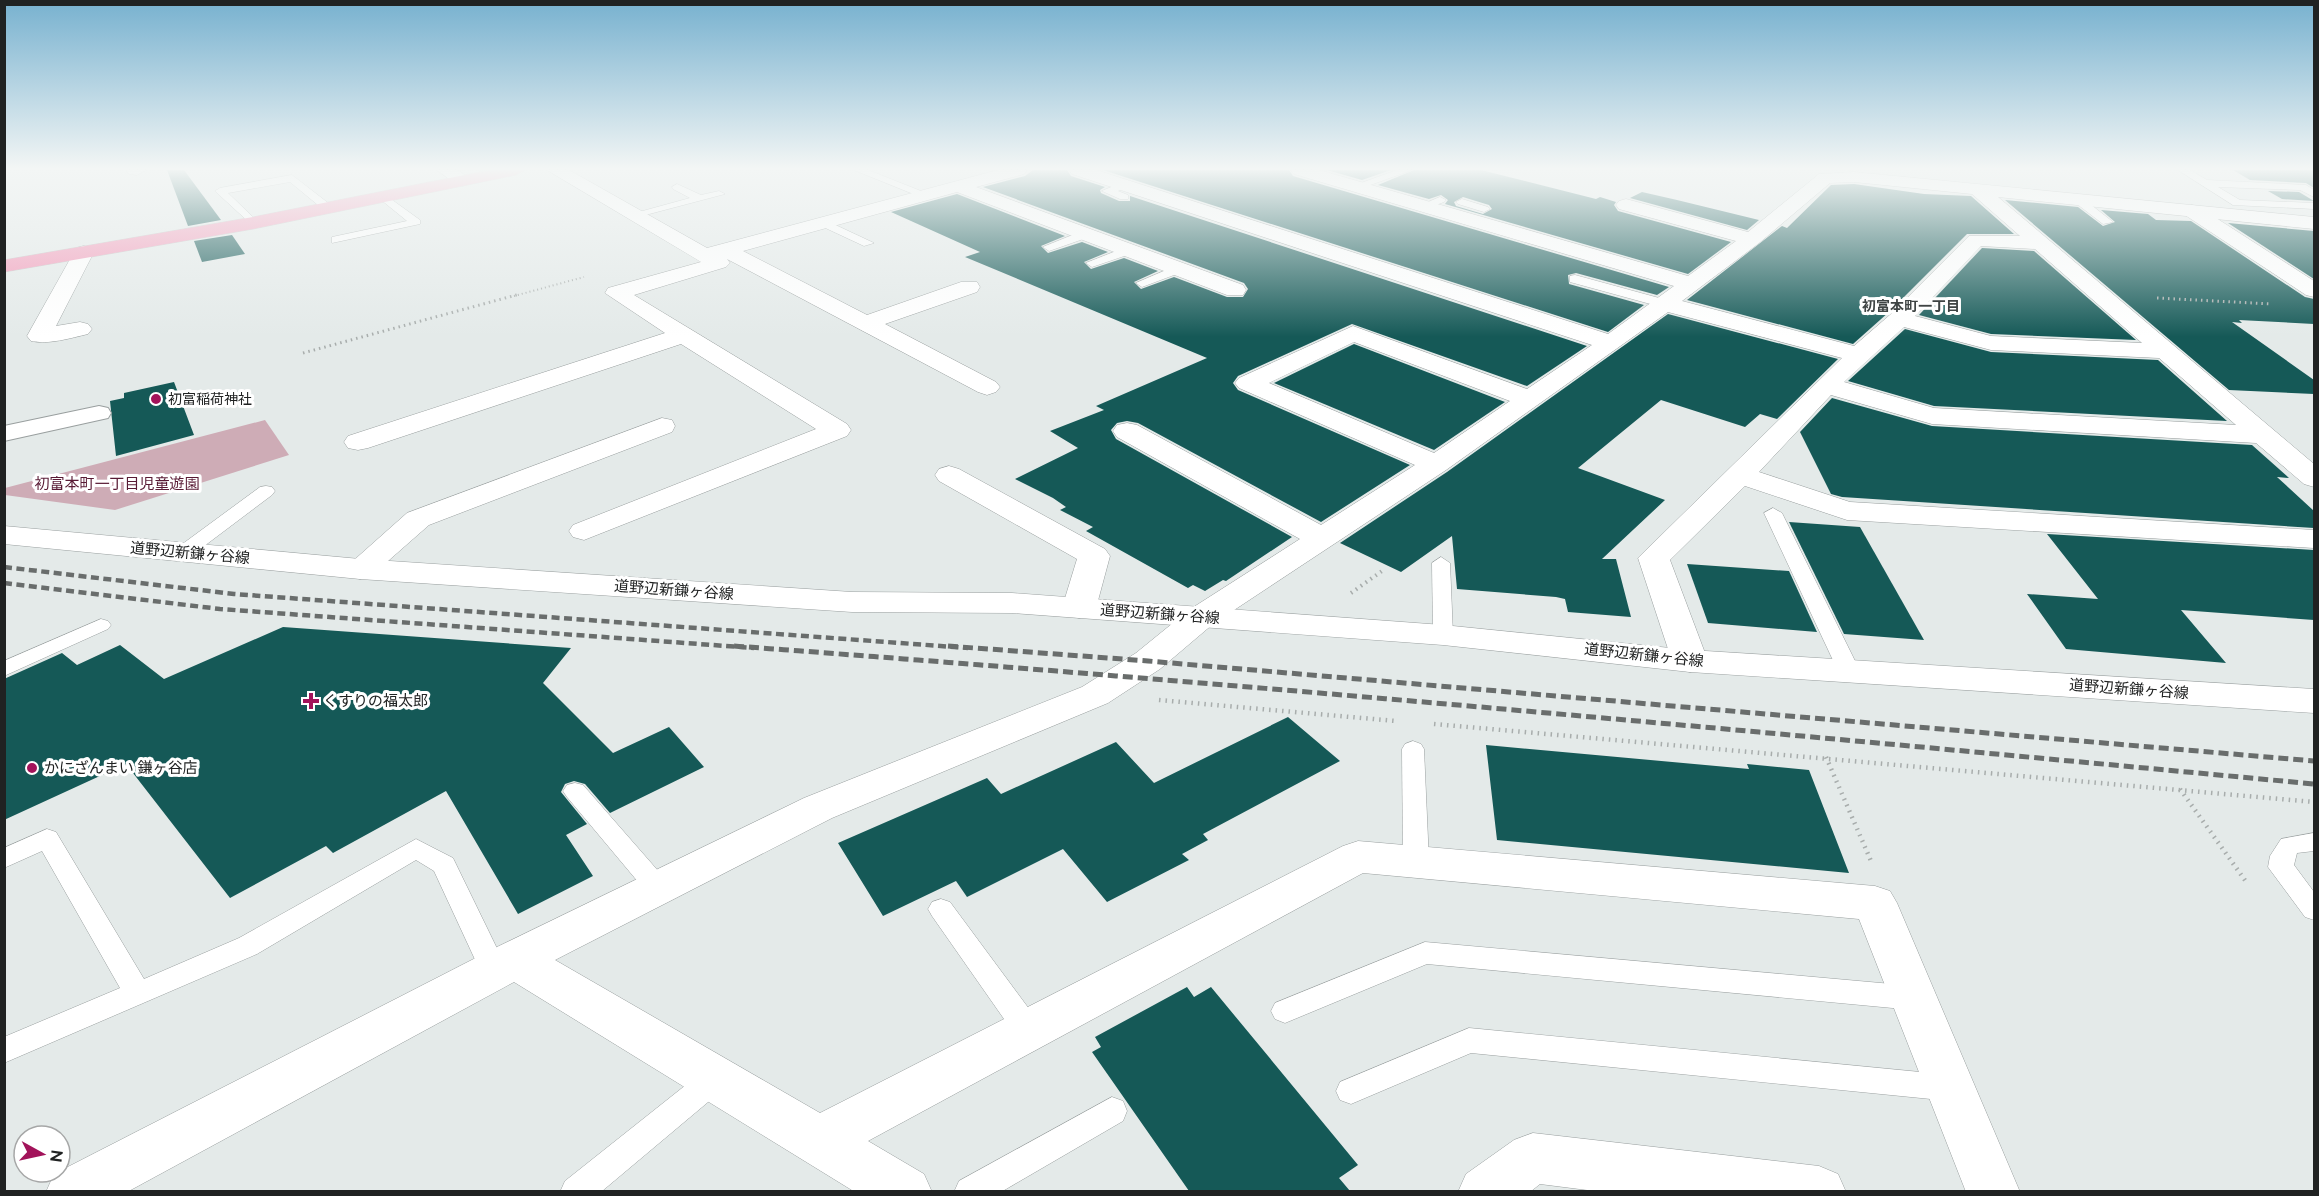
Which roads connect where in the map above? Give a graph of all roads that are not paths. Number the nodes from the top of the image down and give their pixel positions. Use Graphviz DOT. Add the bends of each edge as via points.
graph roads {
  1 [pos="238,226"];
  2 [pos="399,226"];
  3 [pos="657,226"];
  4 [pos="812,226"];
  5 [pos="829,226"];
  6 [pos="1065,226"];
  7 [pos="1236,226"];
  8 [pos="1517,226"];
  9 [pos="1703,226"];
  10 [pos="1768,226"];
  11 [pos="2019,226"];
  12 [pos="2215,226"];
  13 [pos="1085,234"];
  14 [pos="1752,239"];
  15 [pos="336,240"];
  16 [pos="868,243"];
  17 [pos="2039,243"];
  18 [pos="1049,247"];
  19 [pos="1129,250"];
  20 [pos="84,252"];
  21 [pos="714,252"];
  22 [pos="1092,263"];
  23 [pos="4,266"];
  24 [pos="1178,269"];
  25 [pos="1575,279"];
  26 [pos="1142,283"];
  27 [pos="1692,284"];
  28 [pos="969,287"];
  29 [pos="1235,290"];
  30 [pos="2314,290"];
  31 [pos="1665,304"];
  32 [pos="1899,319"];
  33 [pos="865,323"];
  34 [pos="80,329"];
  35 [pos="684,335"];
  36 [pos="1611,343"];
  37 [pos="2166,351"];
  38 [pos="1859,355"];
  39 [pos="1826,386"];
  40 [pos="987,387"];
  41 [pos="1529,399"];
  42 [pos="99,413"];
  43 [pos="662,426"];
  44 [pos="1127,431"];
  45 [pos="4,435"];
  46 [pos="2265,435"];
  47 [pos="358,442"];
  48 [pos="1436,464"];
  49 [pos="949,475"];
  50 [pos="1740,475"];
  51 [pos="2314,478"];
  52 [pos="266,491"];
  53 [pos="1773,513"];
  54 [pos="584,531"];
  55 [pos="4,535"];
  56 [pos="1323,539"];
  57 [pos="2314,539"];
  58 [pos="184,552"];
  59 [pos="1441,563"];
  60 [pos="360,569"];
  61 [pos="1079,608"];
  62 [pos="1201,617"];
  63 [pos="101,625"];
  64 [pos="1443,635"];
  65 [pos="1690,661"];
  66 [pos="4,669"];
  67 [pos="1849,671"];
  68 [pos="2314,701"];
  69 [pos="1413,748"];
  70 [pos="575,791"];
  71 [pos="2314,842"];
  72 [pos="4,859"];
  73 [pos="1416,862"];
  74 [pos="658,888"];
  75 [pos="941,909"];
  76 [pos="2314,910"];
  77 [pos="505,965"];
  78 [pos="138,994"];
  79 [pos="1914,998"];
  80 [pos="1286,1011"];
  81 [pos="1028,1030"];
  82 [pos="4,1051"];
  83 [pos="716,1078"];
  84 [pos="1951,1088"];
  85 [pos="1351,1091"];
  86 [pos="1112,1111"];
  87 [pos="820,1140"];
  88 [pos="74,1191"];
  89 [pos="576,1191"];
  90 [pos="905,1191"];
  91 [pos="970,1191"];
  92 [pos="1485,1191"];
  93 [pos="1819,1191"];
  94 [pos="1993,1191"];
  1 -- 20 [label="highway"];
  2 -- 15 [label="lane"];
  3 -- 21 [label="street"];
  4 -- 21 [label="street"];
  5 -- 16 [label="lane"];
  6 -- 13 [label="street"];
  7 -- 36 [label="street"];
  8 -- 27 [label="street"];
  9 -- 14 [label="street"];
  10 -- 14 [label="street"];
  11 -- 17 [label="street"];
  12 -- 30 [label="street"];
  13 -- 18 [label="lane"];
  13 -- 19 [label="street"];
  14 -- 27 [label="street"];
  17 -- 32 [label="street" via="1976,240"];
  17 -- 37 [label="street"];
  19 -- 22 [label="lane"];
  19 -- 24 [label="street"];
  20 -- 23 [label="highway"];
  20 -- 34 [label="street" via="39,336"];
  21 -- 33 [label="street"];
  21 -- 35 [label="street" via="719,264 616,293"];
  24 -- 26 [label="lane"];
  24 -- 29 [label="street"];
  25 -- 31 [label="lane"];
  27 -- 31 [label="street"];
  28 -- 33 [label="street"];
  31 -- 36 [label="street"];
  31 -- 38 [label="street"];
  32 -- 37 [label="street" via="1991,343"];
  32 -- 38 [label="street"];
  33 -- 40 [label="street"];
  35 -- 47 [label="street"];
  35 -- 54 [label="street" via="837,430"];
  36 -- 41 [label="street"];
  37 -- 46 [label="street"];
  38 -- 39 [label="street"];
  39 -- 46 [label="street" via="1932,416"];
  39 -- 50 [label="street"];
  41 -- 48 [label="street"];
  41 -- 48 [label="street" via="1350,327 1248,383"];
  42 -- 45 [label="street"];
  43 -- 60 [label="street" via="418,519"];
  44 -- 56 [label="street"];
  46 -- 51 [label="street"];
  48 -- 56 [label="street"];
  49 -- 61 [label="street" via="1094,556"];
  50 -- 57 [label="street" via="1847,511"];
  50 -- 65 [label="street" via="1654,558"];
  52 -- 58 [label="lane"];
  53 -- 67 [label="lane"];
  55 -- 58 [label="street, 道野辺新鎌ヶ谷線"];
  56 -- 62 [label="street"];
  58 -- 60 [label="street, 道野辺新鎌ヶ谷線"];
  59 -- 64 [label="lane"];
  60 -- 61 [label="street, 道野辺新鎌ヶ谷線" via="852,602 1012,603"];
  61 -- 62 [label="street, 道野辺新鎌ヶ谷線"];
  62 -- 64 [label="street, 道野辺新鎌ヶ谷線"];
  62 -- 74 [label="street" via="1148,661 1095,695 818,808"];
  63 -- 66 [label="lane"];
  64 -- 65 [label="street, 道野辺新鎌ヶ谷線"];
  65 -- 67 [label="street, 道野辺新鎌ヶ谷線"];
  67 -- 68 [label="street, 道野辺新鎌ヶ谷線"];
  69 -- 73 [label="lane"];
  70 -- 74 [label="lane"];
  71 -- 76 [label="lane" via="2290,845 2282,856 2281,867"];
  72 -- 78 [label="lane" via="47,838"];
  73 -- 79 [label="street" via="1875,903"];
  73 -- 81 [label="street" via="1358,857"];
  74 -- 77 [label="street"];
  75 -- 81 [label="lane"];
  77 -- 78 [label="lane" via="444,865 416,848 248,946"];
  77 -- 83 [label="street"];
  77 -- 88 [label="street"];
  78 -- 82 [label="lane"];
  79 -- 80 [label="lane" via="1425,953"];
  79 -- 84 [label="street"];
  81 -- 87 [label="street"];
  83 -- 87 [label="street"];
  83 -- 89 [label="lane"];
  84 -- 85 [label="lane" via="1469,1040"];
  84 -- 94 [label="street"];
  86 -- 91 [label="lane"];
  87 -- 90 [label="street"];
  92 -- 93 [label="street" via="1533,1158"];
}
